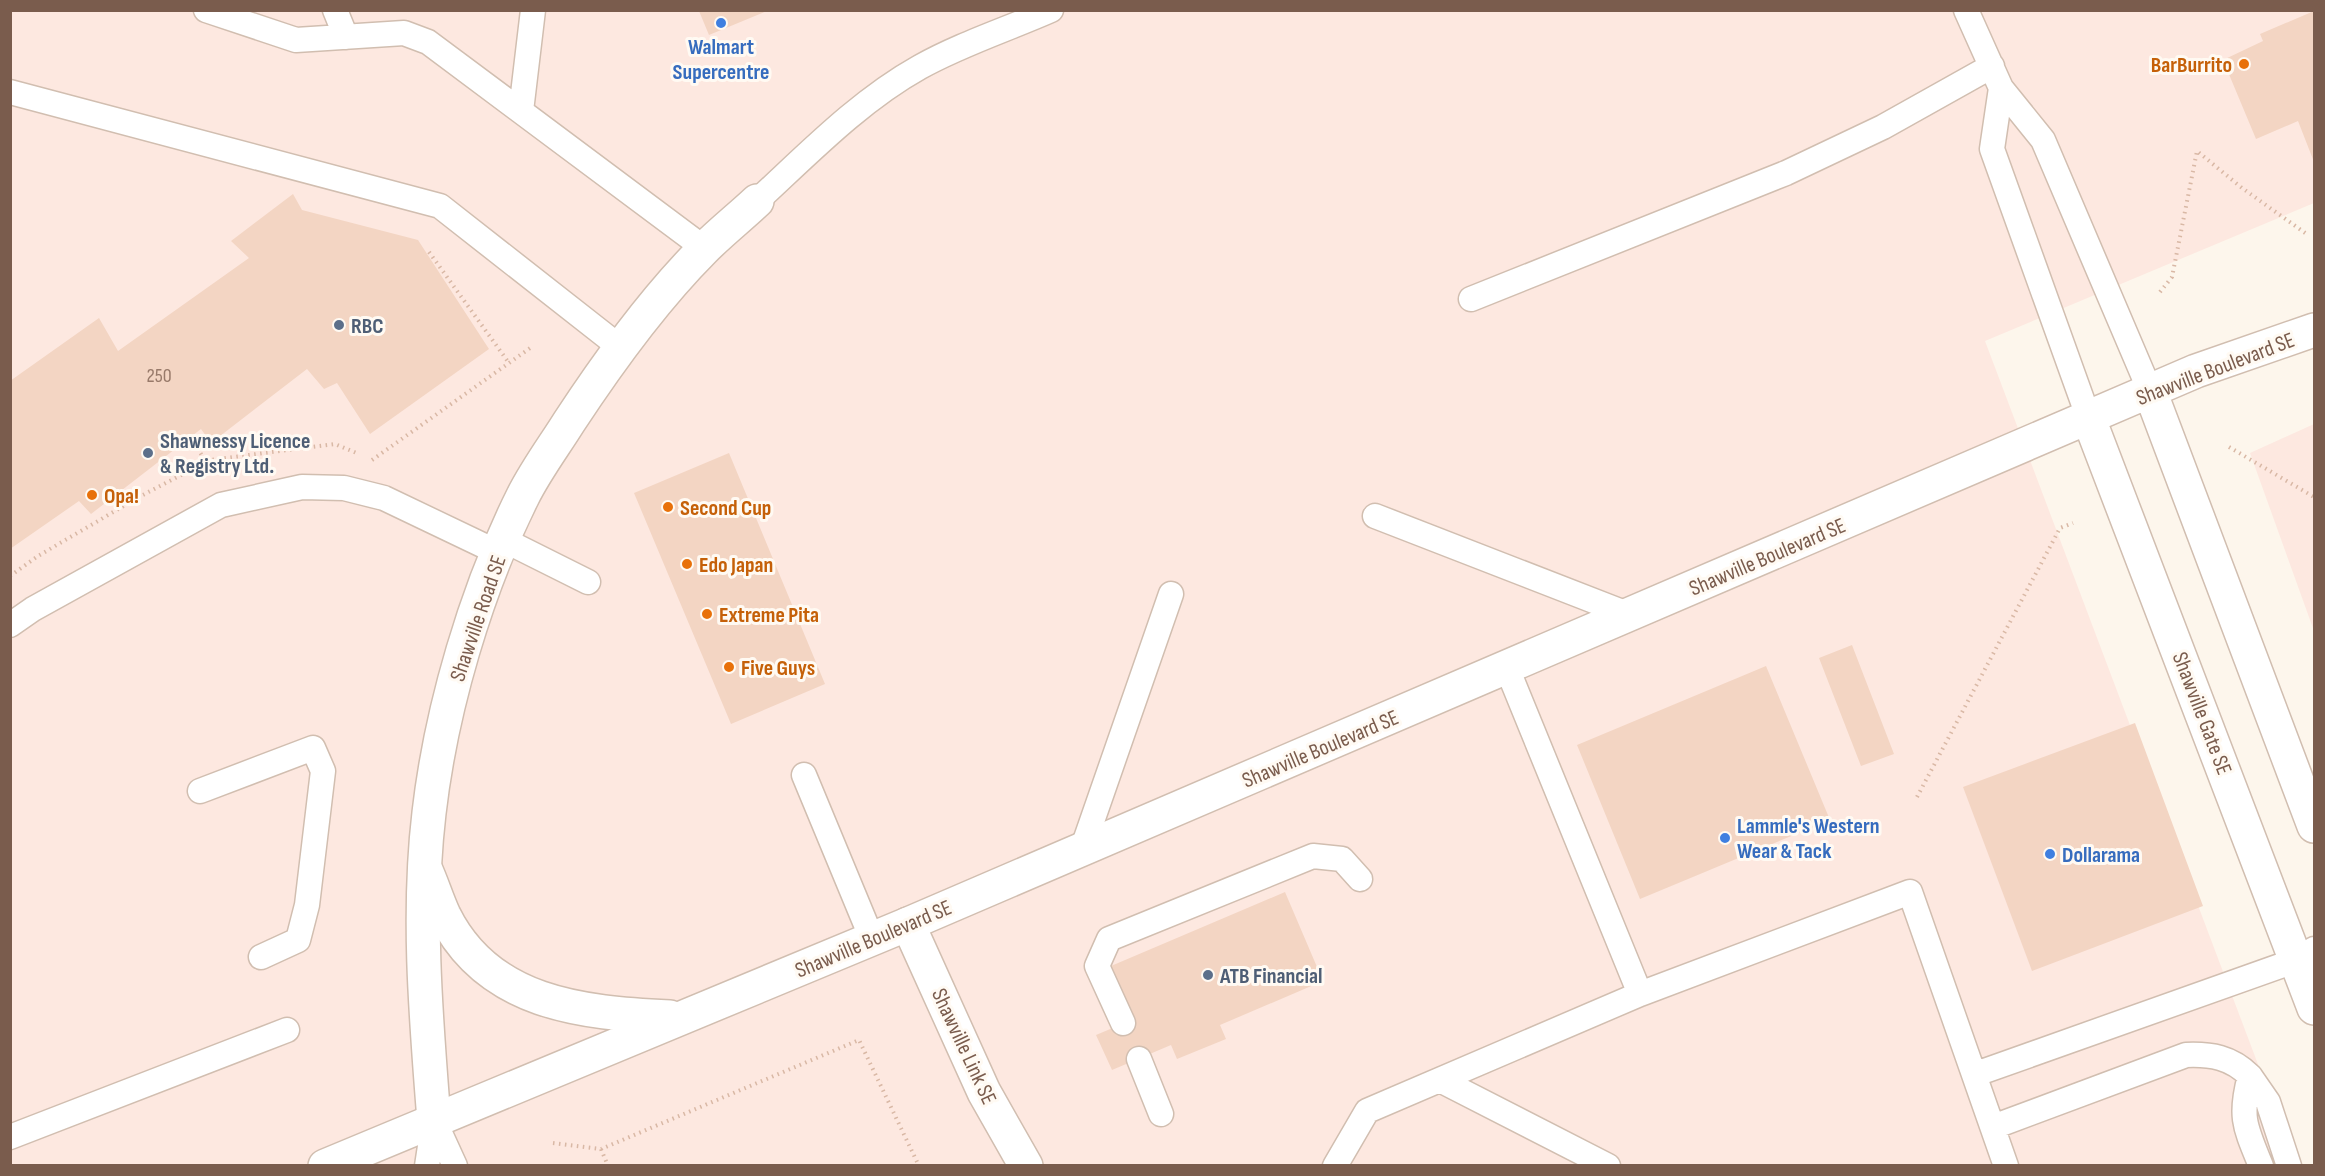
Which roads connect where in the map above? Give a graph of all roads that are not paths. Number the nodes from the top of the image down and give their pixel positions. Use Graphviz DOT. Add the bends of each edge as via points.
graph roads {
  1 [pos="206,10"];
  2 [pos="335,10"];
  3 [pos="533,10"];
  4 [pos="1051,10"];
  5 [pos="1966,10"];
  6 [pos="346,37"];
  7 [pos="1992,66"];
  8 [pos="2001,88"];
  9 [pos="10,92"];
  10 [pos="521,111"];
  11 [pos="758,201"];
  12 [pos="704,248"];
  13 [pos="1471,299"];
  14 [pos="2314,330"];
  15 [pos="621,348"];
  16 [pos="2150,391"];
  17 [pos="2089,419"];
  18 [pos="1375,516"];
  19 [pos="501,546"];
  20 [pos="588,582"];
  21 [pos="1172,594"];
  22 [pos="1630,615"];
  23 [pos="10,626"];
  24 [pos="1507,668"];
  25 [pos="804,775"];
  26 [pos="200,791"];
  27 [pos="2314,826"];
  28 [pos="1082,850"];
  29 [pos="425,868"];
  30 [pos="1360,879"];
  31 [pos="908,924"];
  32 [pos="872,939"];
  33 [pos="2306,955"];
  34 [pos="261,957"];
  35 [pos="1640,994"];
  36 [pos="2314,1008"];
  37 [pos="681,1018"];
  38 [pos="1123,1023"];
  39 [pos="287,1030"];
  40 [pos="1138,1059"];
  41 [pos="1976,1074"];
  42 [pos="2250,1076"];
  43 [pos="1440,1080"];
  44 [pos="1161,1114"];
  45 [pos="434,1120"];
  46 [pos="1993,1127"];
  47 [pos="10,1137"];
  48 [pos="325,1166"];
  49 [pos="427,1166"];
  50 [pos="455,1166"];
  51 [pos="1026,1166"];
  52 [pos="1335,1166"];
  53 [pos="1608,1166"];
  54 [pos="2006,1166"];
  55 [pos="2260,1166"];
  56 [pos="2289,1166"];
  1 -- 6 [label="lane" via="296,40"];
  2 -- 6 [label="lane"];
  3 -- 10 [label="lane"];
  4 -- 11 [label="lane" via="921,66 844,122"];
  5 -- 7 [label="lane"];
  6 -- 10 [label="lane" via="404,33 428,42"];
  7 -- 8 [label="lane"];
  7 -- 13 [label="lane" via="1883,127 1786,173"];
  8 -- 16 [label="lane" via="2043,140"];
  8 -- 17 [label="lane" via="1992,149"];
  9 -- 15 [label="lane" via="440,206"];
  10 -- 12 [label="lane"];
  11 -- 12 [label="street, Shawville Road SE"];
  12 -- 15 [label="street, Shawville Road SE"];
  14 -- 16 [label="street, Shawville Boulevard SE"];
  15 -- 19 [label="street, Shawville Road SE" via="586,395 524,495"];
  16 -- 17 [label="street, Shawville Boulevard SE"];
  16 -- 27 [label="street"];
  17 -- 22 [label="street, Shawville Boulevard SE"];
  17 -- 33 [label="street, Shawville Gate SE"];
  18 -- 22 [label="lane"];
  19 -- 20 [label="lane"];
  19 -- 23 [label="lane" via="384,498 344,488 302,487 221,505 33,609"];
  19 -- 29 [label="street, Shawville Road SE" via="455,679 440,740"];
  21 -- 28 [label="lane"];
  22 -- 24 [label="street, Shawville Boulevard SE"];
  24 -- 28 [label="street, Shawville Boulevard SE"];
  24 -- 35 [label="lane"];
  25 -- 32 [label="lane"];
  26 -- 34 [label="lane" via="313,748 323,771 307,905 298,940"];
  28 -- 31 [label="street, Shawville Boulevard SE"];
  29 -- 37 [label="street" via="445,916 471,953 497,976 557,1005 616,1015"];
  29 -- 45 [label="street, Shawville Road SE" via="427,1025"];
  30 -- 38 [label="lane" via="1342,859 1313,856 1109,939 1097,966"];
  31 -- 32 [label="street, Shawville Boulevard SE"];
  31 -- 51 [label="street, Shawville Link SE" via="984,1092"];
  32 -- 37 [label="street, Shawville Boulevard SE"];
  33 -- 36 [label="street, Shawville Gate SE"];
  33 -- 41 [label="lane"];
  35 -- 41 [label="lane" via="1910,892"];
  35 -- 43 [label="lane"];
  37 -- 45 [label="street, Shawville Boulevard SE"];
  39 -- 47 [label="lane"];
  40 -- 44 [label="lane"];
  41 -- 46 [label="lane"];
  42 -- 46 [label="lane" via="2218,1056 2186,1055"];
  42 -- 55 [label="lane" via="2243,1104 2244,1124"];
  42 -- 56 [label="lane" via="2268,1102"];
  43 -- 52 [label="lane" via="1367,1111"];
  43 -- 53 [label="lane"];
  45 -- 48 [label="street, Shawville Boulevard SE"];
  45 -- 49 [label="lane"];
  45 -- 50 [label="lane"];
  46 -- 54 [label="lane"];
}
